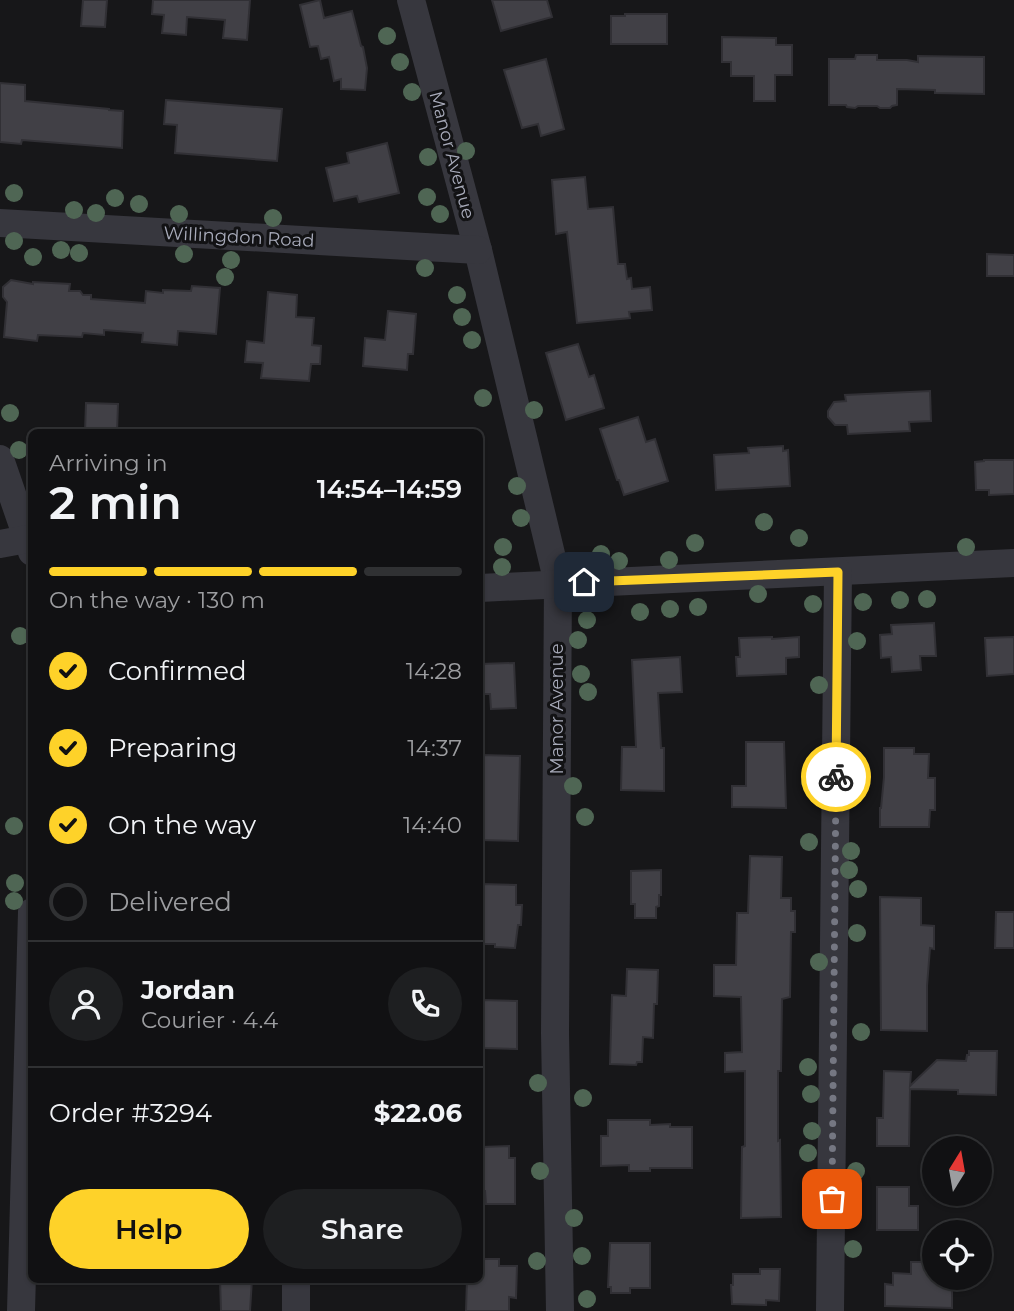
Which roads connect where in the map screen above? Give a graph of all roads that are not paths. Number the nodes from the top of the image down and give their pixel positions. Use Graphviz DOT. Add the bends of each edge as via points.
graph roads {
  1 [pos="411,0"];
  2 [pos="0,223"];
  3 [pos="478,250"];
  4 [pos="0,459"];
  5 [pos="22,544"];
  6 [pos="1014,563"];
  7 [pos="838,572"];
  8 [pos="558,583"];
  9 [pos="483,588"];
  10 [pos="28,1072"];
  11 [pos="296,1283"];
  12 [pos="22,1311"];
  13 [pos="296,1311"];
  14 [pos="560,1311"];
  15 [pos="831,1311"];
  1 -- 3 [label="street, Manor Avenue"];
  2 -- 3 [label="street, Willingdon Road"];
  3 -- 8 [label="street, Manor Avenue"];
  4 -- 5 [label="street"];
  6 -- 7 [label="street"];
  7 -- 8 [label="street"];
  7 -- 15 [label="street"];
  8 -- 9 [label="street"];
  8 -- 14 [label="street, Manor Avenue" via="555,1033"];
  10 -- 12 [label="street"];
  11 -- 13 [label="street"];
}
